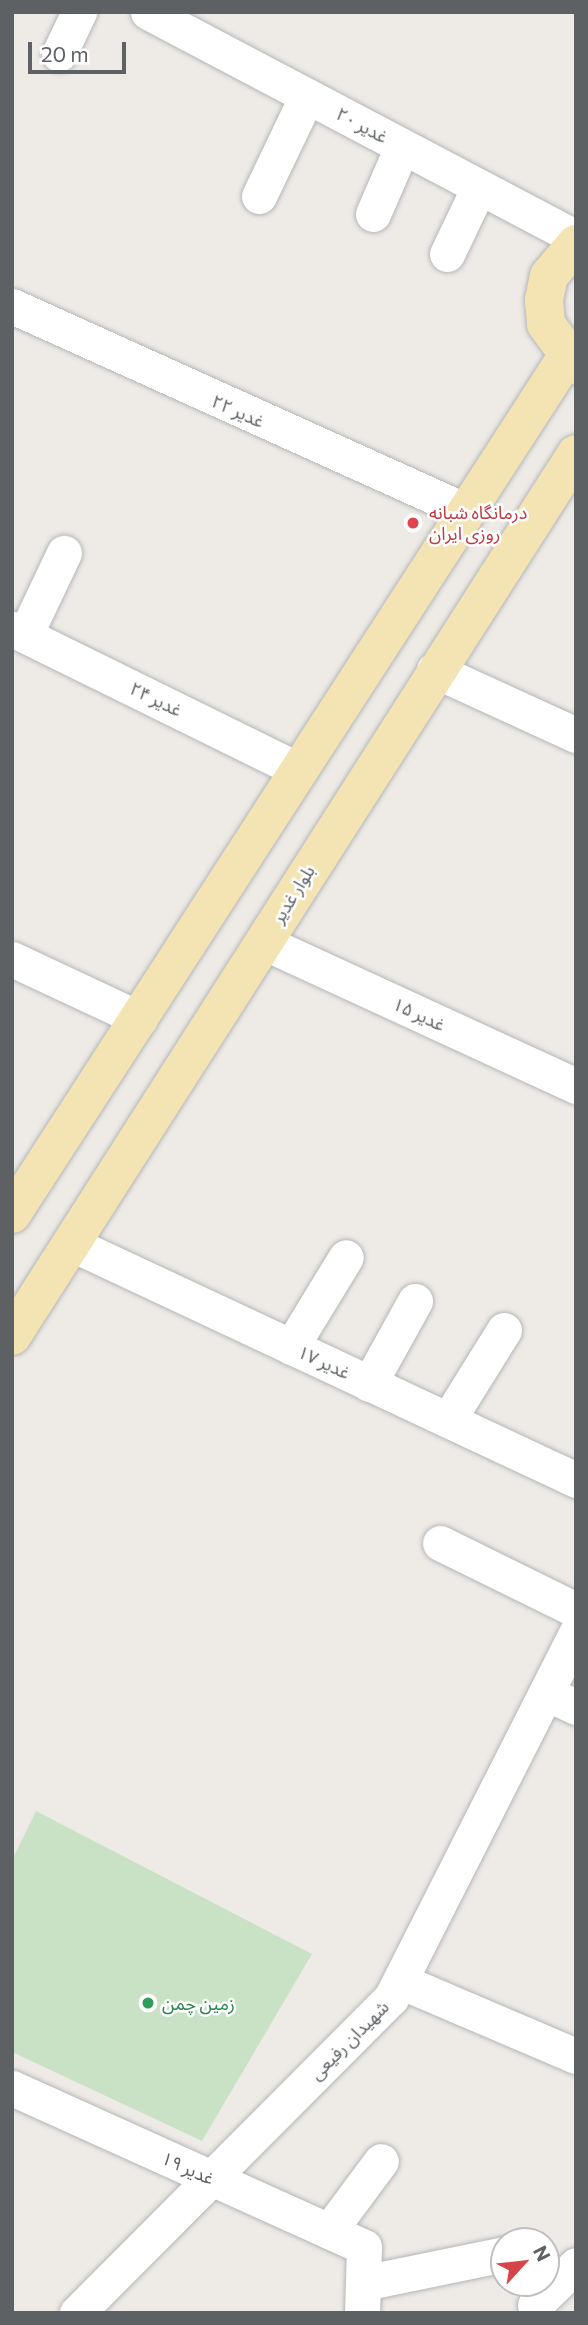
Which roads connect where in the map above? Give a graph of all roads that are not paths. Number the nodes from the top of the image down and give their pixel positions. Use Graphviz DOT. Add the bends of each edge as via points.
graph roads {
  1 [pos="79,12"];
  2 [pos="148,12"];
  3 [pos="59,54"];
  4 [pos="307,96"];
  5 [pos="402,147"];
  6 [pos="480,187"];
  7 [pos="259,196"];
  8 [pos="373,214"];
  9 [pos="576,238"];
  10 [pos="576,244"];
  11 [pos="447,254"];
  12 [pos="12,306"];
  13 [pos="571,361"];
  14 [pos="576,454"];
  15 [pos="466,511"];
  16 [pos="64,553"];
  17 [pos="18,632"];
  18 [pos="433,670"];
  19 [pos="576,735"];
  20 [pos="299,770"];
  21 [pos="263,942"];
  22 [pos="12,959"];
  23 [pos="140,1019"];
  24 [pos="576,1086"];
  25 [pos="12,1213"];
  26 [pos="72,1244"];
  27 [pos="346,1257"];
  28 [pos="415,1301"];
  29 [pos="504,1330"];
  30 [pos="12,1336"];
  31 [pos="291,1347"];
  32 [pos="369,1384"];
  33 [pos="448,1420"];
  34 [pos="576,1480"];
  35 [pos="440,1544"];
  36 [pos="576,1610"];
  37 [pos="576,1633"];
  38 [pos="561,1700"];
  39 [pos="400,1981"];
  40 [pos="576,2056"];
  41 [pos="12,2088"];
  42 [pos="381,2161"];
  43 [pos="211,2178"];
  44 [pos="330,2231"];
  45 [pos="490,2253"];
  46 [pos="576,2265"];
  47 [pos="362,2298"];
  48 [pos="532,2300"];
  49 [pos="77,2313"];
  1 -- 3 [label="street"];
  2 -- 4 [label="street, ۲۰ غدیر"];
  4 -- 5 [label="street, ۲۰ غدیر"];
  4 -- 7 [label="street"];
  5 -- 6 [label="street, ۲۰ غدیر"];
  5 -- 8 [label="street"];
  6 -- 9 [label="street, ۲۰ غدیر"];
  6 -- 11 [label="street"];
  10 -- 13 [label="main road" via="549,276 544,300 546,324"];
  12 -- 15 [label="street, ۲۲ غدیر"];
  13 -- 15 [label="main road"];
  14 -- 18 [label="main road, بلوار غدیر"];
  15 -- 20 [label="main road"];
  16 -- 17 [label="street"];
  17 -- 20 [label="street, ۲۴ غدیر"];
  18 -- 19 [label="street"];
  18 -- 21 [label="main road, بلوار غدیر"];
  20 -- 23 [label="main road"];
  21 -- 24 [label="street, ۱۵ غدیر"];
  21 -- 26 [label="main road, بلوار غدیر"];
  22 -- 23 [label="street"];
  23 -- 25 [label="main road"];
  26 -- 30 [label="main road, بلوار غدیر"];
  26 -- 31 [label="street, ۱۷ غدیر"];
  27 -- 31 [label="street"];
  28 -- 32 [label="street"];
  29 -- 33 [label="street"];
  31 -- 32 [label="street, ۱۷ غدیر"];
  32 -- 33 [label="street, ۱۷ غدیر"];
  33 -- 34 [label="street, ۱۷ غدیر"];
  35 -- 36 [label="street"];
  37 -- 38 [label="street, شهیدان رفیعی"];
  38 -- 39 [label="street, شهیدان رفیعی"];
  39 -- 40 [label="street"];
  39 -- 43 [label="street, شهیدان رفیعی" via="391,1998"];
  41 -- 43 [label="street, ۱۹ غدیر"];
  42 -- 44 [label="street"];
  43 -- 44 [label="street, ۱۹ غدیر"];
  43 -- 49 [label="street, شهیدان رفیعی"];
  44 -- 47 [label="street, ۱۹ غدیر" via="365,2247"];
  45 -- 47 [label="street"];
  46 -- 48 [label="street"];
}
